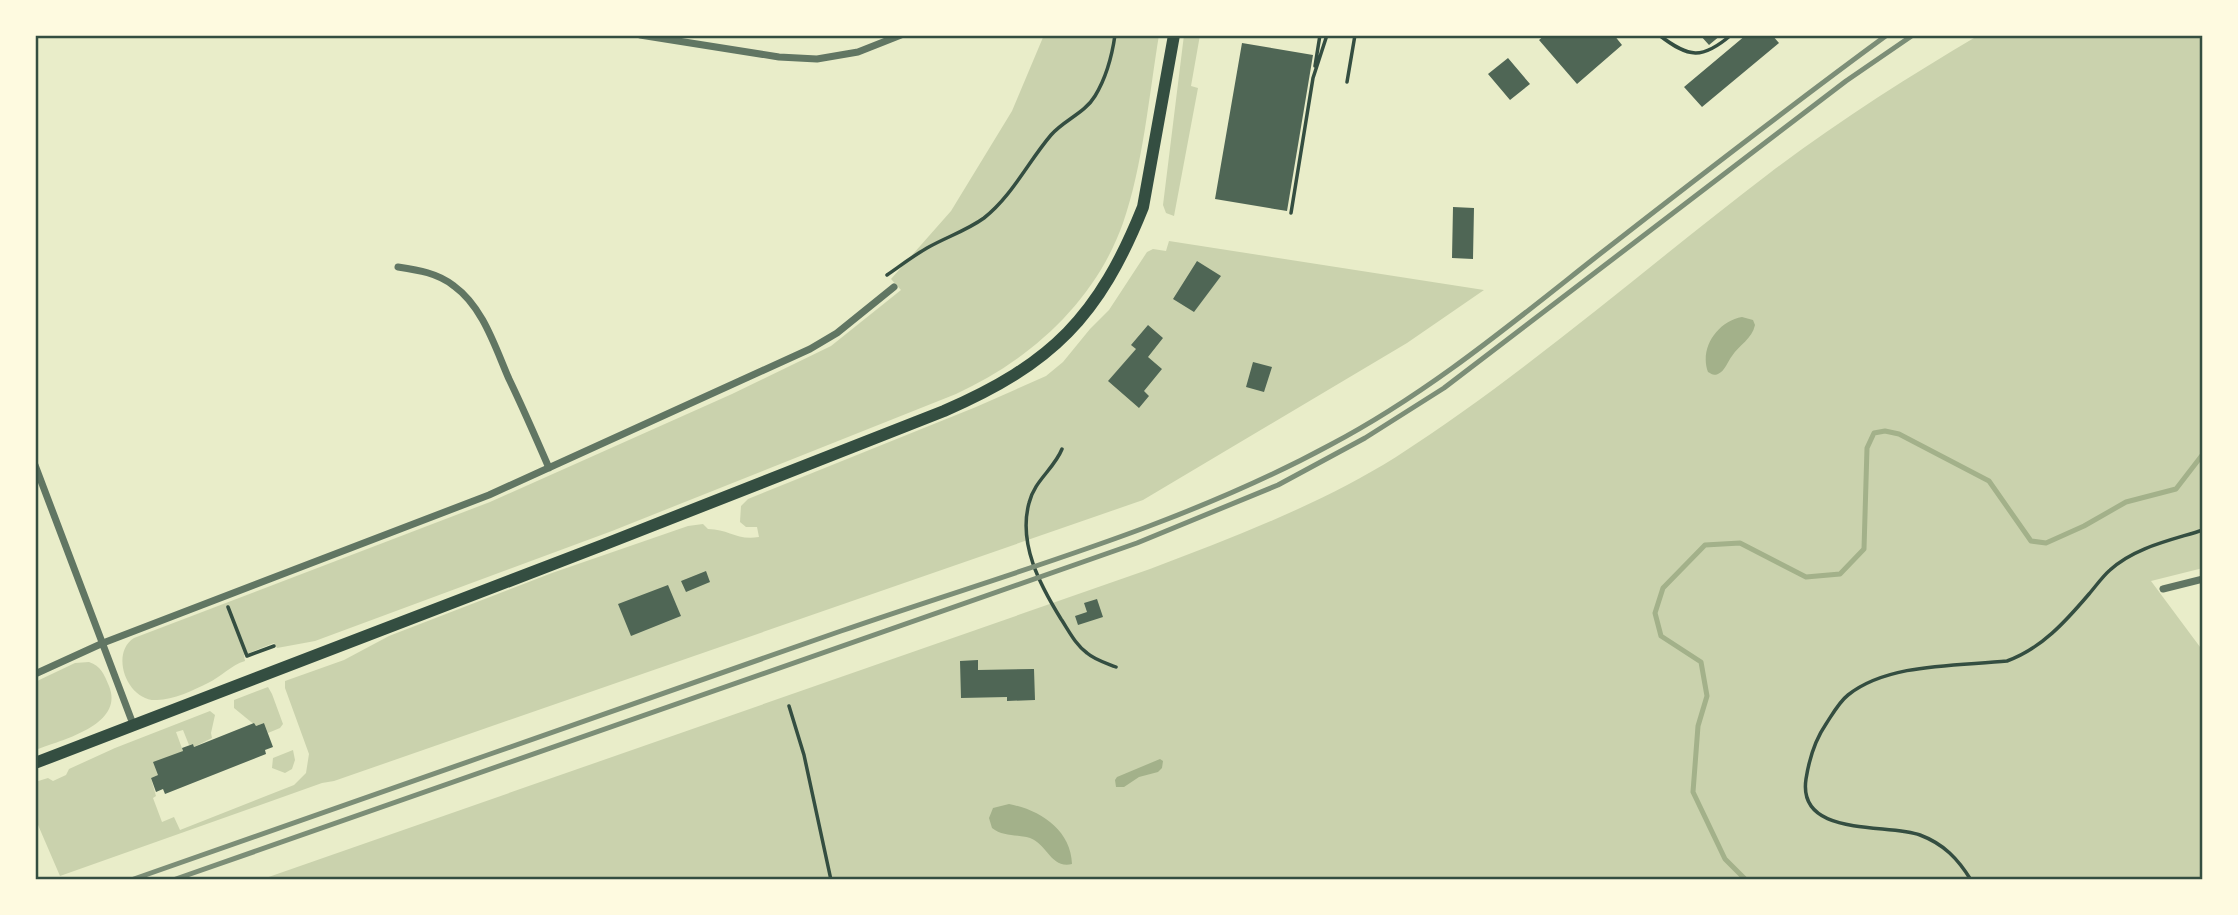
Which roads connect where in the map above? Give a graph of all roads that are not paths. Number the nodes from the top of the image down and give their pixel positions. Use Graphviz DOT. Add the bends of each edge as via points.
graph roads {
  1 [pos="640,35"];
  2 [pos="901,35"];
  3 [pos="1172,35"];
  4 [pos="663,37"];
  5 [pos="398,267"];
  6 [pos="894,287"];
  7 [pos="35,465"];
  8 [pos="549,468"];
  9 [pos="2203,579"];
  10 [pos="2163,589"];
  11 [pos="103,643"];
  12 [pos="35,674"];
  13 [pos="133,724"];
  14 [pos="35,763"];
  1 -- 4 [label="street"];
  2 -- 4 [label="street" via="858,52 817,59"];
  3 -- 13 [label="main road" via="1143,207 1125,251 1079,321 1033,364 944,411"];
  5 -- 8 [label="street" via="441,278 470,302"];
  6 -- 8 [label="street" via="810,349"];
  7 -- 11 [label="street"];
  8 -- 11 [label="street" via="467,505"];
  9 -- 10 [label="street"];
  11 -- 12 [label="street"];
  11 -- 13 [label="street"];
  13 -- 14 [label="main road"];
}
